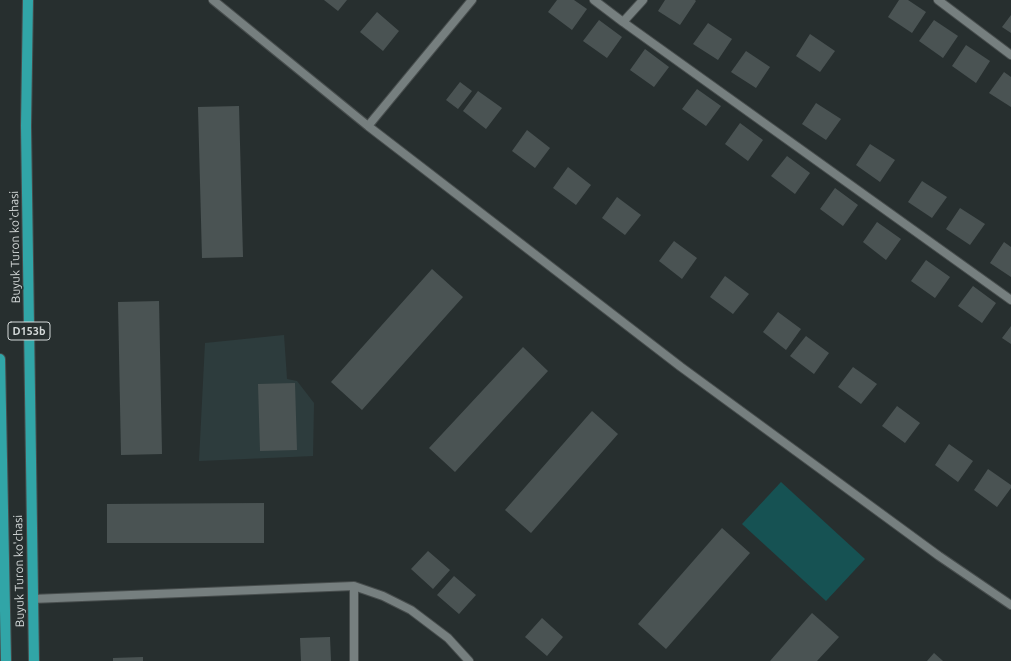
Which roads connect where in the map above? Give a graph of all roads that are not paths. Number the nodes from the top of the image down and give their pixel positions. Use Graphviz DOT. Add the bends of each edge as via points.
graph roads {
  1 [pos="28,0"];
  2 [pos="213,0"];
  3 [pos="472,0"];
  4 [pos="594,0"];
  5 [pos="642,0"];
  6 [pos="938,0"];
  7 [pos="623,22"];
  8 [pos="1011,55"];
  9 [pos="368,126"];
  10 [pos="1011,300"];
  11 [pos="0,359"];
  12 [pos="354,586"];
  13 [pos="32,599"];
  14 [pos="1011,604"];
  15 [pos="6,661"];
  16 [pos="34,661"];
  17 [pos="354,661"];
  18 [pos="468,661"];
  1 -- 13 [label="main road, Buyuk Turon ko'chasi / D153b" via="26,126"];
  2 -- 9 [label="street"];
  3 -- 9 [label="street"];
  4 -- 7 [label="street"];
  5 -- 7 [label="street"];
  6 -- 8 [label="street"];
  7 -- 10 [label="street"];
  9 -- 14 [label="street" via="681,367 939,556"];
  11 -- 15 [label="main road, Buyuk Turon ko'chasi"];
  12 -- 13 [label="street"];
  12 -- 17 [label="street"];
  12 -- 18 [label="street" via="383,596 411,610 448,638"];
  13 -- 16 [label="main road, Buyuk Turon ko'chasi / D153b"];
}
